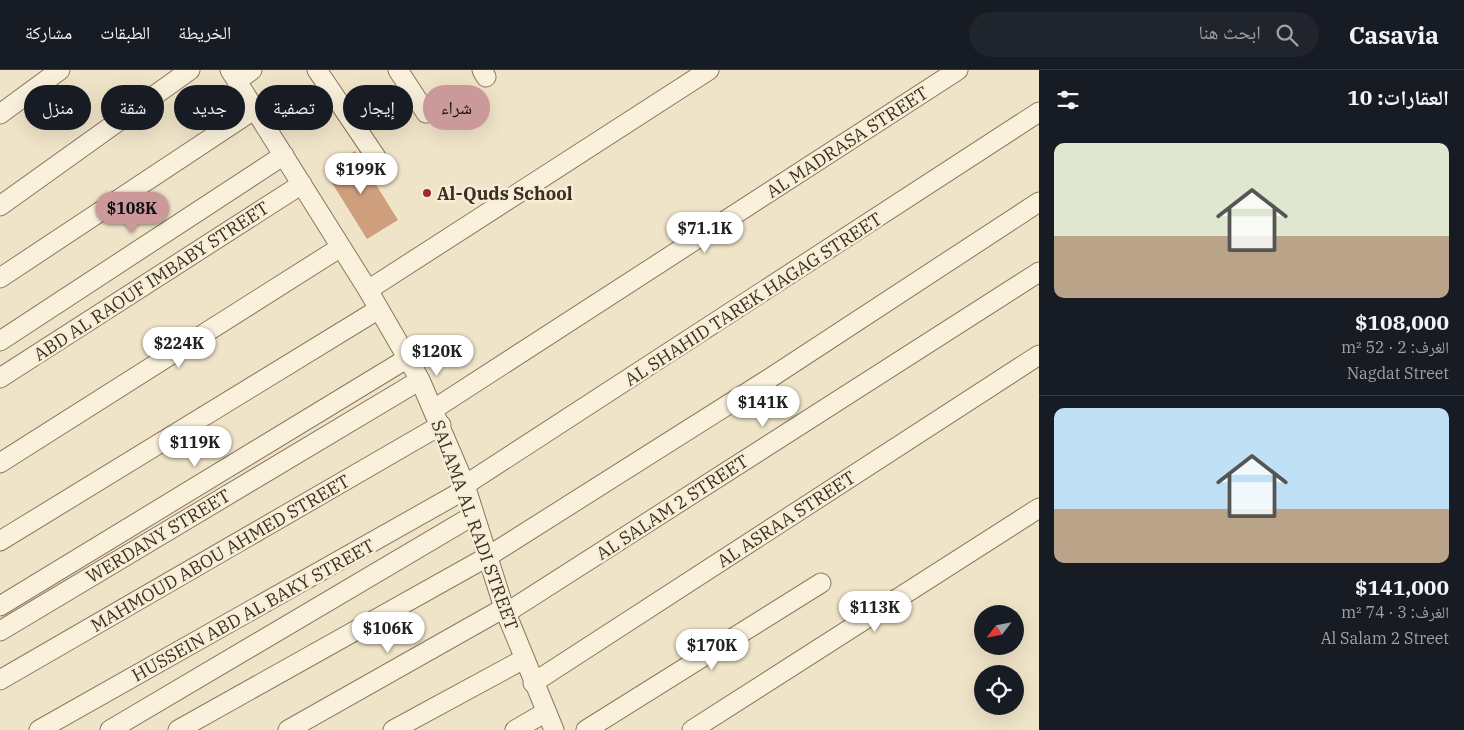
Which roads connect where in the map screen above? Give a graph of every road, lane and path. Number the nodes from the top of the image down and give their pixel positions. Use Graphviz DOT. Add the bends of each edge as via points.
graph roads {
  1 [pos="60,70"];
  2 [pos="190,70"];
  3 [pos="317,70"];
  4 [pos="398,70"];
  5 [pos="709,70"];
  6 [pos="958,70"];
  7 [pos="240,74"];
  8 [pos="423,108"];
  9 [pos="255,110"];
  10 [pos="1039,112"];
  11 [pos="0,114"];
  12 [pos="268,130"];
  13 [pos="284,155"];
  14 [pos="376,157"];
  15 [pos="302,184"];
  16 [pos="1039,202"];
  17 [pos="0,206"];
  18 [pos="341,246"];
  19 [pos="1039,272"];
  20 [pos="0,278"];
  21 [pos="368,290"];
  22 [pos="380,309"];
  23 [pos="0,341"];
  24 [pos="1039,355"];
  25 [pos="408,358"];
  26 [pos="0,378"];
  27 [pos="420,380"];
  28 [pos="437,417"];
  29 [pos="0,463"];
  30 [pos="466,487"];
  31 [pos="1039,508"];
  32 [pos="474,515"];
  33 [pos="0,541"];
  34 [pos="487,557"];
  35 [pos="821,583"];
  36 [pos="0,606"];
  37 [pos="505,610"];
  38 [pos="0,630"];
  39 [pos="524,659"];
  40 [pos="0,680"];
  41 [pos="533,682"];
  42 [pos="546,712"];
  43 [pos="39,730"];
  44 [pos="110,730"];
  45 [pos="178,730"];
  46 [pos="288,730"];
  47 [pos="393,730"];
  48 [pos="514,730"];
  49 [pos="554,730"];
  50 [pos="586,730"];
  51 [pos="692,730"];
  1 -- 11 [label="street"];
  2 -- 17 [label="street"];
  3 -- 14 [label="street"];
  4 -- 8 [label="street"];
  5 -- 21 [label="street"];
  6 -- 28 [label="street, AL MADRASA STREET"];
  7 -- 9 [label="street, SALAMA AL RADI STREET"];
  9 -- 20 [label="street"];
  10 -- 30 [label="street, AL SHAHID TAREK HAGAG STREET"];
  12 -- 13 [label="street, SALAMA AL RADI STREET"];
  13 -- 15 [label="street, SALAMA AL RADI STREET"];
  13 -- 23 [label="street"];
  15 -- 18 [label="street, SALAMA AL RADI STREET"];
  15 -- 26 [label="street, ABD AL RAOUF IMBABY STREET"];
  16 -- 34 [label="street" via="767,380"];
  18 -- 21 [label="street, SALAMA AL RADI STREET"];
  18 -- 29 [label="street"];
  19 -- 37 [label="street, AL SALAM 2 STREET"];
  21 -- 22 [label="street, SALAMA AL RADI STREET"];
  22 -- 25 [label="street, SALAMA AL RADI STREET"];
  22 -- 33 [label="street"];
  24 -- 41 [label="street, AL ASRAA STREET"];
  25 -- 27 [label="street, SALAMA AL RADI STREET"];
  25 -- 36 [label="street"];
  27 -- 28 [label="street, SALAMA AL RADI STREET"];
  27 -- 38 [label="street, WERDANY STREET"];
  28 -- 30 [label="street, SALAMA AL RADI STREET"];
  28 -- 40 [label="street, MAHMOUD ABOU AHMED STREET"];
  30 -- 32 [label="street, SALAMA AL RADI STREET"];
  30 -- 43 [label="street, HUSSEIN ABD AL BAKY STREET"];
  31 -- 51 [label="street"];
  32 -- 34 [label="street, SALAMA AL RADI STREET"];
  32 -- 44 [label="street"];
  34 -- 37 [label="street, SALAMA AL RADI STREET"];
  34 -- 45 [label="street"];
  35 -- 50 [label="street"];
  37 -- 39 [label="street, SALAMA AL RADI STREET"];
  37 -- 46 [label="street, AL SALAM 2 STREET"];
  39 -- 41 [label="street, SALAMA AL RADI STREET"];
  39 -- 47 [label="street"];
  41 -- 42 [label="street, SALAMA AL RADI STREET"];
  42 -- 48 [label="street"];
  42 -- 49 [label="street, SALAMA AL RADI STREET"];
}
